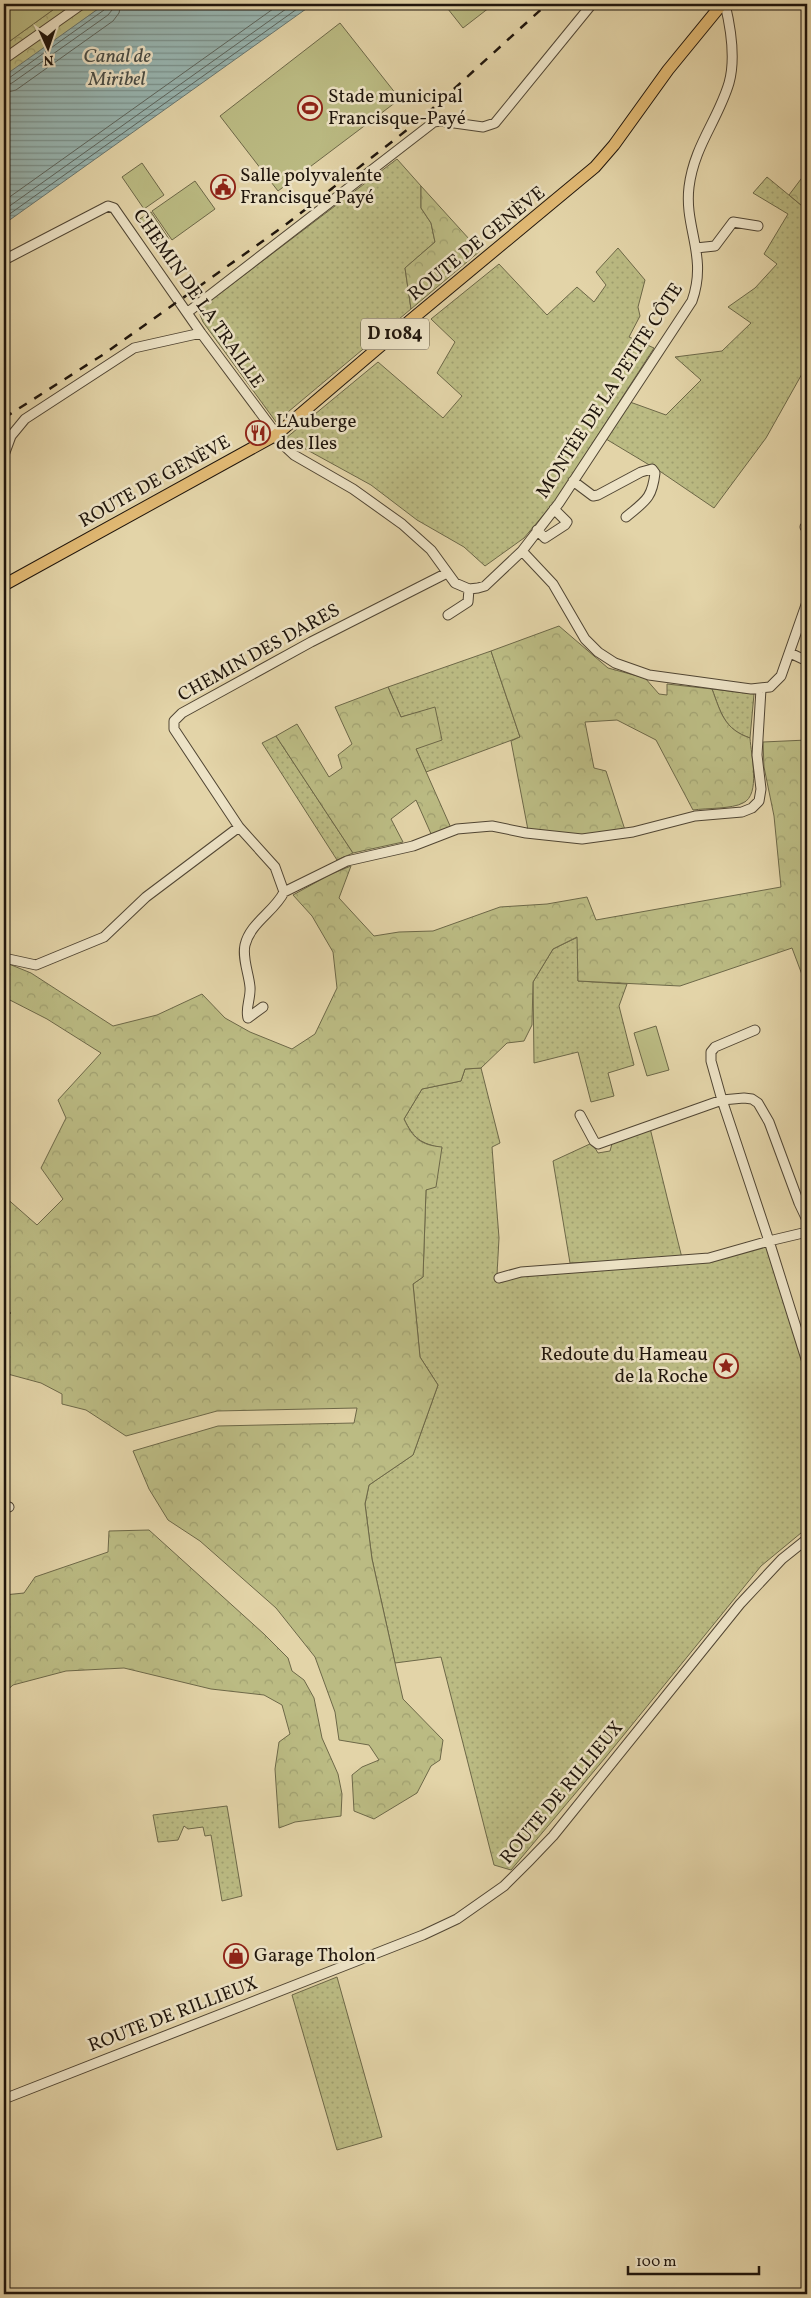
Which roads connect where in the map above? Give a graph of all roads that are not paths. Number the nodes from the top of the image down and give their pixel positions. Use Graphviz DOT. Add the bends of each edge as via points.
graph roads {
  1 [pos="82,4"];
  2 [pos="592,4"];
  3 [pos="724,4"];
  4 [pos="4,59"];
  5 [pos="758,226"];
  6 [pos="696,248"];
  7 [pos="4,260"];
  8 [pos="188,312"];
  9 [pos="201,333"];
  10 [pos="276,436"];
  11 [pos="4,455"];
  12 [pos="573,481"];
  13 [pos="554,509"];
  14 [pos="626,517"];
  15 [pos="537,530"];
  16 [pos="522,551"];
  17 [pos="448,573"];
  18 [pos="4,586"];
  19 [pos="468,589"];
  20 [pos="807,602"];
  21 [pos="448,615"];
  22 [pos="790,652"];
  23 [pos="807,661"];
  24 [pos="761,689"];
  25 [pos="239,827"];
  26 [pos="284,892"];
  27 [pos="4,958"];
  28 [pos="264,1007"];
  29 [pos="755,1030"];
  30 [pos="722,1100"];
  31 [pos="580,1115"];
  32 [pos="807,1220"];
  33 [pos="807,1232"];
  34 [pos="769,1241"];
  35 [pos="499,1278"];
  36 [pos="807,1362"];
  37 [pos="807,1539"];
  38 [pos="4,2099"];
  1 -- 4 [label="street"];
  2 -- 8 [label="street" via="495,123 483,127 434,122"];
  3 -- 6 [label="street, MONTÉE DE LA PETITE CÔTE" via="731,26 732,69 726,91 697,154 689,189"];
  3 -- 10 [label="main road, ROUTE DE GENÈVE / D 1084" via="583,180 412,319"];
  5 -- 6 [label="street" via="732,222 715,246"];
  6 -- 12 [label="street, MONTÉE DE LA PETITE CÔTE" via="699,275 692,301"];
  7 -- 8 [label="street, CHEMIN DE LA TRAILLE" via="108,206 114,208"];
  8 -- 9 [label="street, CHEMIN DE LA TRAILLE"];
  9 -- 10 [label="street, CHEMIN DE LA TRAILLE"];
  9 -- 11 [label="street" via="134,348 25,419 11,436"];
  10 -- 17 [label="street, CHEMIN DE LA TRAILLE" via="294,455 353,489 402,524 430,550"];
  10 -- 18 [label="main road, ROUTE DE GENÈVE / D 1084"];
  12 -- 13 [label="street, MONTÉE DE LA PETITE CÔTE"];
  12 -- 14 [label="street" via="593,496 652,469 655,473 653,490"];
  13 -- 15 [label="street, MONTÉE DE LA PETITE CÔTE"];
  13 -- 15 [label="street" via="567,522 565,525 544,538"];
  15 -- 16 [label="street, MONTÉE DE LA PETITE CÔTE"];
  16 -- 19 [label="street, MONTÉE DE LA PETITE CÔTE" via="485,586"];
  16 -- 24 [label="street" via="553,584 585,639 615,663 649,675"];
  17 -- 19 [label="street" via="455,582"];
  17 -- 25 [label="street, CHEMIN DES DARES" via="311,642 182,713 174,721 174,729"];
  19 -- 21 [label="street" via="468,602"];
  20 -- 22 [label="street"];
  22 -- 23 [label="street"];
  22 -- 24 [label="street" via="776,682"];
  24 -- 26 [label="street" via="757,754 761,789 759,800 752,808 582,839 492,826 457,829 413,846 347,861"];
  25 -- 26 [label="street, CHEMIN DES DARES" via="275,867"];
  25 -- 27 [label="street" via="146,897 104,937 36,965"];
  26 -- 28 [label="street" via="245,945 250,991 248,1018"];
  29 -- 30 [label="street" via="715,1046 711,1052"];
  30 -- 31 [label="street" via="598,1144"];
  30 -- 32 [label="street" via="744,1098 758,1103"];
  30 -- 34 [label="street"];
  33 -- 34 [label="street"];
  34 -- 35 [label="street" via="709,1258 521,1272"];
  34 -- 36 [label="street"];
  37 -- 38 [label="street, ROUTE DE RILLIEUX" via="782,1559 740,1604 553,1836 504,1886 457,1919"];
}
